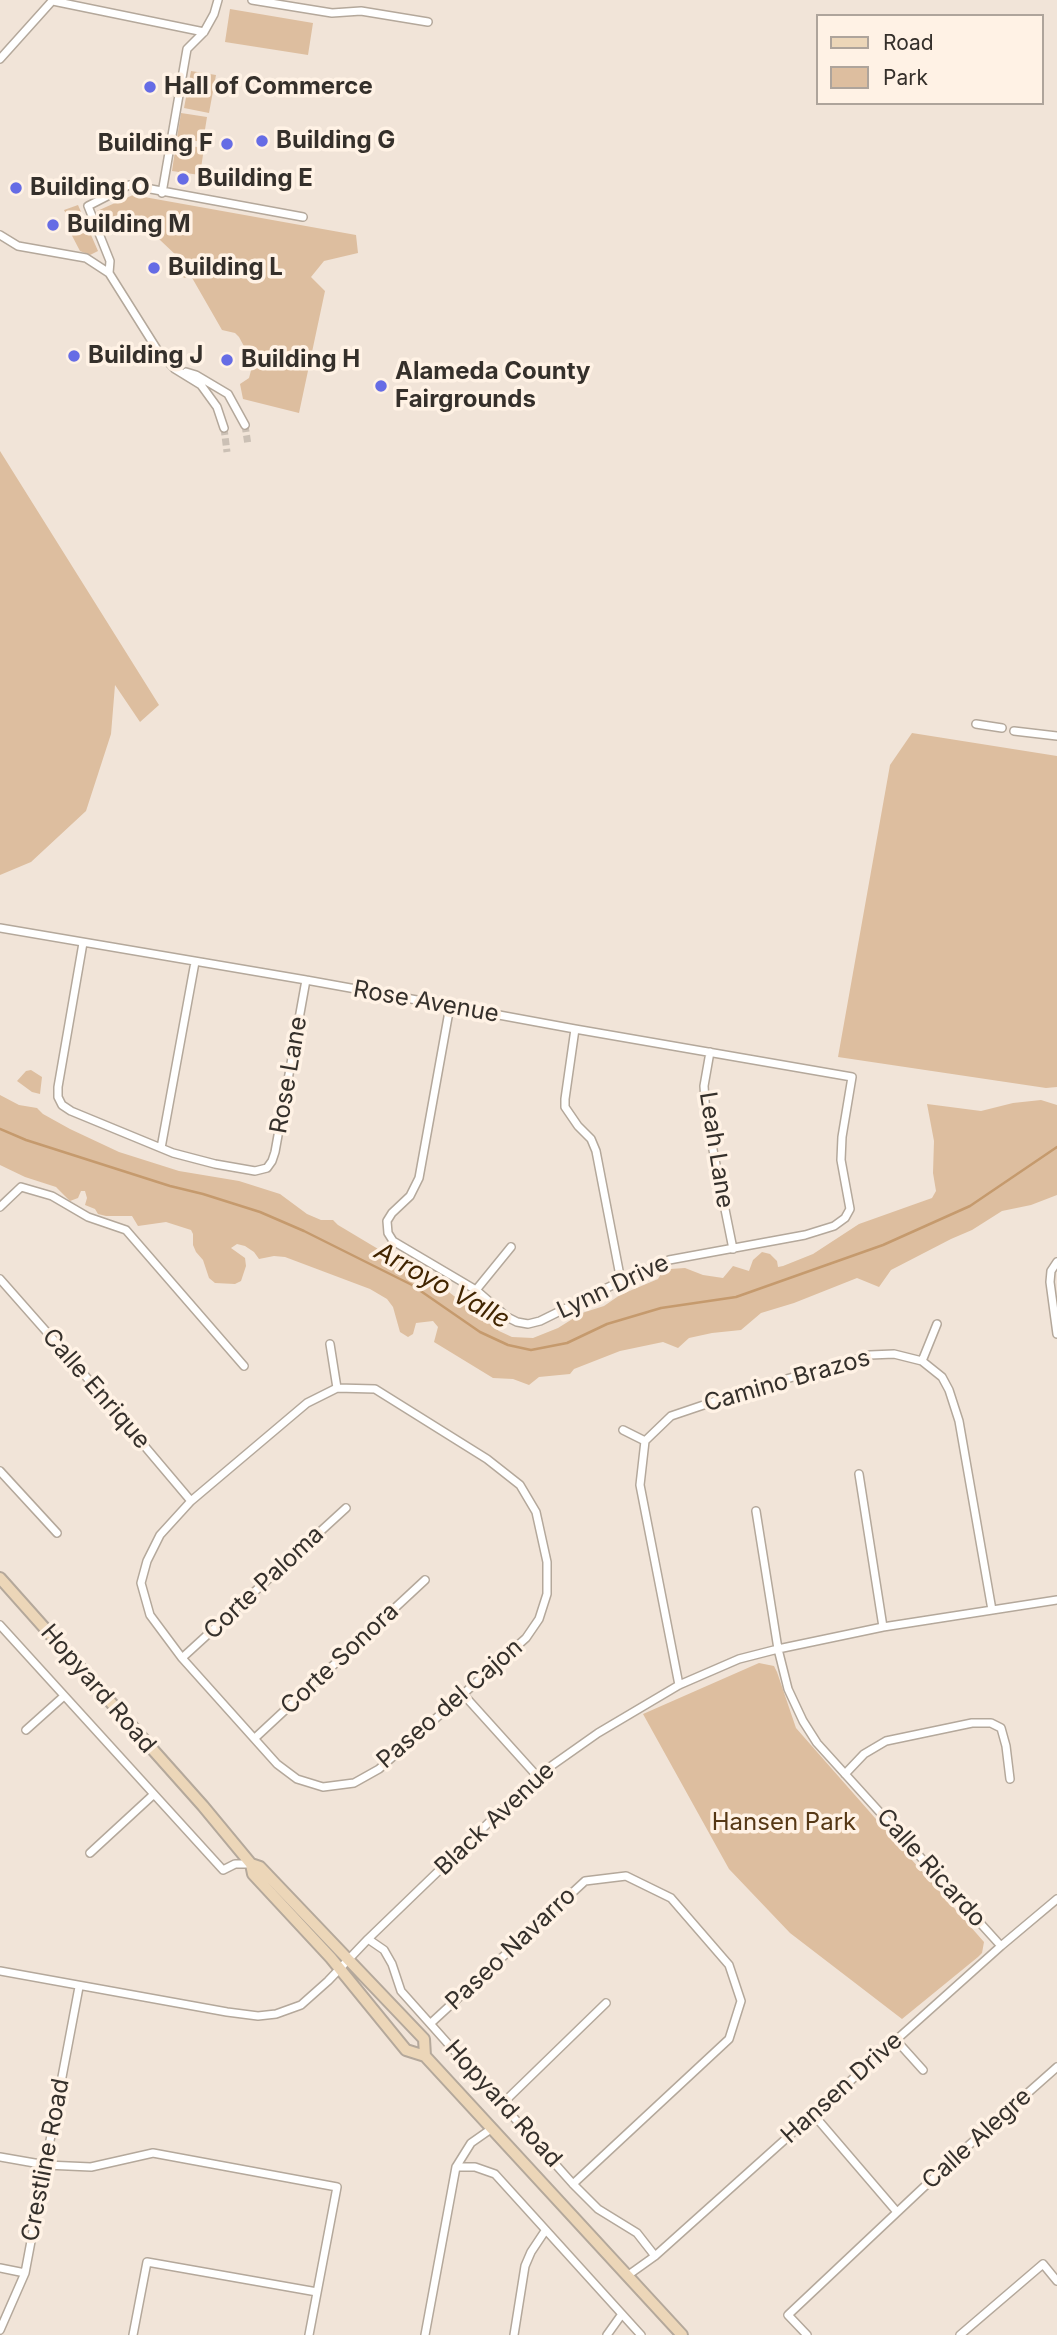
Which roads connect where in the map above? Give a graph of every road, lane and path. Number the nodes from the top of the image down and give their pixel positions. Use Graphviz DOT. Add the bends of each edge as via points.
graph roads {
  1 [pos="218,0"];
  2 [pos="252,0"];
  3 [pos="53,1"];
  4 [pos="428,22"];
  5 [pos="204,32"];
  6 [pos="0,59"];
  7 [pos="162,193"];
  8 [pos="303,217"];
  9 [pos="0,235"];
  10 [pos="109,273"];
  11 [pos="175,369"];
  12 [pos="245,425"];
  13 [pos="223,428"];
  14 [pos="976,724"];
  15 [pos="1002,728"];
  16 [pos="1014,731"];
  17 [pos="1057,736"];
  18 [pos="0,928"];
  19 [pos="83,943"];
  20 [pos="195,962"];
  21 [pos="306,980"];
  22 [pos="450,1006"];
  23 [pos="575,1029"];
  24 [pos="710,1052"];
  25 [pos="161,1148"];
  26 [pos="0,1207"];
  27 [pos="845,1218"];
  28 [pos="511,1247"];
  29 [pos="733,1248"];
  30 [pos="1057,1262"];
  31 [pos="0,1279"];
  32 [pos="621,1281"];
  33 [pos="476,1290"];
  34 [pos="937,1324"];
  35 [pos="1057,1334"];
  36 [pos="330,1344"];
  37 [pos="922,1361"];
  38 [pos="244,1366"];
  39 [pos="337,1388"];
  40 [pos="623,1430"];
  41 [pos="645,1441"];
  42 [pos="0,1471"];
  43 [pos="859,1474"];
  44 [pos="191,1501"];
  45 [pos="346,1508"];
  46 [pos="756,1511"];
  47 [pos="57,1534"];
  48 [pos="0,1578"];
  49 [pos="425,1580"];
  50 [pos="1057,1600"];
  51 [pos="992,1610"];
  52 [pos="0,1625"];
  53 [pos="883,1627"];
  54 [pos="778,1649"];
  55 [pos="183,1658"];
  56 [pos="679,1685"];
  57 [pos="463,1694"];
  58 [pos="64,1696"];
  59 [pos="26,1730"];
  60 [pos="255,1738"];
  61 [pos="845,1774"];
  62 [pos="537,1776"];
  63 [pos="1010,1779"];
  64 [pos="153,1795"];
  65 [pos="90,1853"];
  66 [pos="251,1864"];
  67 [pos="1057,1899"];
  68 [pos="368,1939"];
  69 [pos="1002,1946"];
  70 [pos="350,1959"];
  71 [pos="340,1969"];
  72 [pos="0,1971"];
  73 [pos="79,1987"];
  74 [pos="606,2003"];
  75 [pos="431,2023"];
  76 [pos="896,2040"];
  77 [pos="425,2056"];
  78 [pos="1057,2067"];
  79 [pos="923,2070"];
  80 [pos="503,2103"];
  81 [pos="813,2114"];
  82 [pos="491,2129"];
  83 [pos="0,2157"];
  84 [pos="46,2165"];
  85 [pos="456,2167"];
  86 [pos="573,2184"];
  87 [pos="897,2212"];
  88 [pos="545,2231"];
  89 [pos="655,2256"];
  90 [pos="0,2268"];
  91 [pos="25,2273"];
  92 [pos="627,2276"];
  93 [pos="1057,2281"];
  94 [pos="317,2292"];
  95 [pos="622,2314"];
  96 [pos="0,2330"];
  97 [pos="133,2335"];
  98 [pos="309,2335"];
  99 [pos="425,2335"];
  100 [pos="514,2335"];
  101 [pos="607,2335"];
  102 [pos="641,2335"];
  103 [pos="682,2335"];
  104 [pos="807,2335"];
  105 [pos="960,2335"];
  1 -- 5 [label="street"];
  2 -- 4 [label="street"];
  3 -- 5 [label="street"];
  3 -- 6 [label="street"];
  5 -- 7 [label="street" via="187,49"];
  7 -- 8 [label="street"];
  7 -- 10 [label="street" via="129,185 88,206 110,261"];
  9 -- 10 [label="street" via="18,246 86,258"];
  10 -- 11 [label="street" via="158,351"];
  11 -- 12 [label="street" via="196,375 228,394"];
  11 -- 13 [label="street" via="201,385 217,407"];
  14 -- 15 [label="street"];
  16 -- 17 [label="street"];
  18 -- 19 [label="street, Rose Avenue"];
  19 -- 20 [label="street, Rose Avenue"];
  19 -- 25 [label="street" via="58,1097 71,1111"];
  20 -- 21 [label="street, Rose Avenue"];
  20 -- 25 [label="street"];
  21 -- 22 [label="street, Rose Avenue"];
  21 -- 25 [label="street, Rose Lane" via="275,1153 267,1168 255,1171 215,1164"];
  22 -- 23 [label="street, Rose Avenue"];
  22 -- 33 [label="street, Lynn Drive" via="419,1178 410,1196 387,1221 388,1233 393,1241"];
  23 -- 24 [label="street, Rose Avenue"];
  23 -- 32 [label="street" via="565,1107 596,1151"];
  24 -- 27 [label="street, Rose Avenue" via="852,1077 842,1137 849,1209"];
  24 -- 29 [label="street, Leah Lane" via="704,1086 706,1115"];
  26 -- 38 [label="street" via="22,1187 126,1230"];
  27 -- 29 [label="street, Lynn Drive" via="805,1235"];
  28 -- 33 [label="street"];
  29 -- 32 [label="street, Lynn Drive" via="682,1256"];
  30 -- 35 [label="street" via="1050,1282"];
  31 -- 44 [label="street, Calle Enrique"];
  32 -- 33 [label="street, Lynn Drive" via="528,1324 507,1317"];
  34 -- 37 [label="street"];
  36 -- 39 [label="street"];
  37 -- 41 [label="street, Camino Brazos" via="894,1354 870,1355 748,1390 671,1416"];
  37 -- 51 [label="street" via="942,1377 959,1421"];
  39 -- 44 [label="street, Paseo del Cajon" via="306,1403"];
  39 -- 57 [label="street, Paseo del Cajon" via="375,1389 487,1459 520,1485 536,1512 547,1562 547,1594 539,1619 526,1639"];
  40 -- 41 [label="street"];
  41 -- 56 [label="street" via="640,1485"];
  42 -- 47 [label="street"];
  43 -- 53 [label="street"];
  44 -- 55 [label="street, Paseo del Cajon" via="160,1535 141,1583 150,1615"];
  45 -- 55 [label="street, Corte Paloma"];
  46 -- 54 [label="street, Calle Ricardo"];
  48 -- 66 [label="main road, Hopyard Road"];
  49 -- 60 [label="street, Corte Sonora"];
  50 -- 51 [label="street, Black Avenue"];
  51 -- 53 [label="street, Black Avenue"];
  52 -- 58 [label="street, Hopyard Road"];
  53 -- 54 [label="street, Black Avenue"];
  54 -- 56 [label="street, Black Avenue" via="739,1659"];
  54 -- 61 [label="street, Calle Ricardo" via="788,1689 803,1721"];
  55 -- 60 [label="street, Paseo del Cajon"];
  56 -- 62 [label="street, Black Avenue"];
  57 -- 60 [label="street, Paseo del Cajon" via="379,1769 354,1783 323,1787 297,1779 276,1764"];
  57 -- 62 [label="street"];
  58 -- 59 [label="street"];
  58 -- 64 [label="street, Hopyard Road"];
  61 -- 63 [label="street" via="864,1754 886,1741 991,1723 1001,1728"];
  61 -- 69 [label="street, Calle Ricardo"];
  62 -- 68 [label="street, Black Avenue"];
  64 -- 65 [label="street"];
  64 -- 66 [label="street, Hopyard Road" via="223,1870"];
  66 -- 70 [label="main road, Hopyard Road" via="260,1867"];
  66 -- 71 [label="main road, Hopyard Road" via="253,1874"];
  67 -- 69 [label="street, Hansen Drive"];
  68 -- 70 [label="street, Black Avenue"];
  68 -- 75 [label="street, Hopyard Road" via="384,1950 401,1991"];
  69 -- 76 [label="street, Hansen Drive"];
  70 -- 71 [label="street, Black Avenue"];
  70 -- 77 [label="main road, Hopyard Road" via="424,2039"];
  71 -- 73 [label="street, Black Avenue" via="300,2005 258,2016"];
  71 -- 77 [label="main road, Hopyard Road" via="406,2050"];
  72 -- 73 [label="street, Black Avenue"];
  73 -- 84 [label="street, Crestline Road"];
  74 -- 80 [label="street"];
  75 -- 80 [label="street, Hopyard Road"];
  75 -- 86 [label="street, Paseo Navarro" via="584,1881 626,1876 671,1898 729,1965 741,2001 729,2039"];
  76 -- 79 [label="street"];
  76 -- 81 [label="street, Hansen Drive"];
  77 -- 82 [label="main road, Hopyard Road"];
  78 -- 87 [label="street, Calle Alegre"];
  80 -- 86 [label="street, Hopyard Road"];
  81 -- 87 [label="street"];
  81 -- 89 [label="street, Hansen Drive"];
  82 -- 85 [label="street" via="471,2143"];
  82 -- 92 [label="main road, Hopyard Road"];
  83 -- 84 [label="street"];
  84 -- 91 [label="street, Crestline Road"];
  84 -- 94 [label="street" via="91,2167 153,2153 337,2187"];
  85 -- 88 [label="street" via="495,2174"];
  85 -- 99 [label="street"];
  86 -- 89 [label="street, Hopyard Road" via="598,2209 637,2233"];
  87 -- 104 [label="street, Calle Alegre" via="788,2315"];
  88 -- 95 [label="street"];
  88 -- 100 [label="street" via="525,2266"];
  89 -- 92 [label="street, Hansen Drive"];
  90 -- 91 [label="street"];
  91 -- 96 [label="street, Crestline Road"];
  92 -- 103 [label="main road, Hopyard Road"];
  93 -- 105 [label="street" via="1043,2264"];
  94 -- 97 [label="street" via="147,2262"];
  94 -- 98 [label="street"];
  95 -- 101 [label="street"];
  95 -- 102 [label="street"];
}
